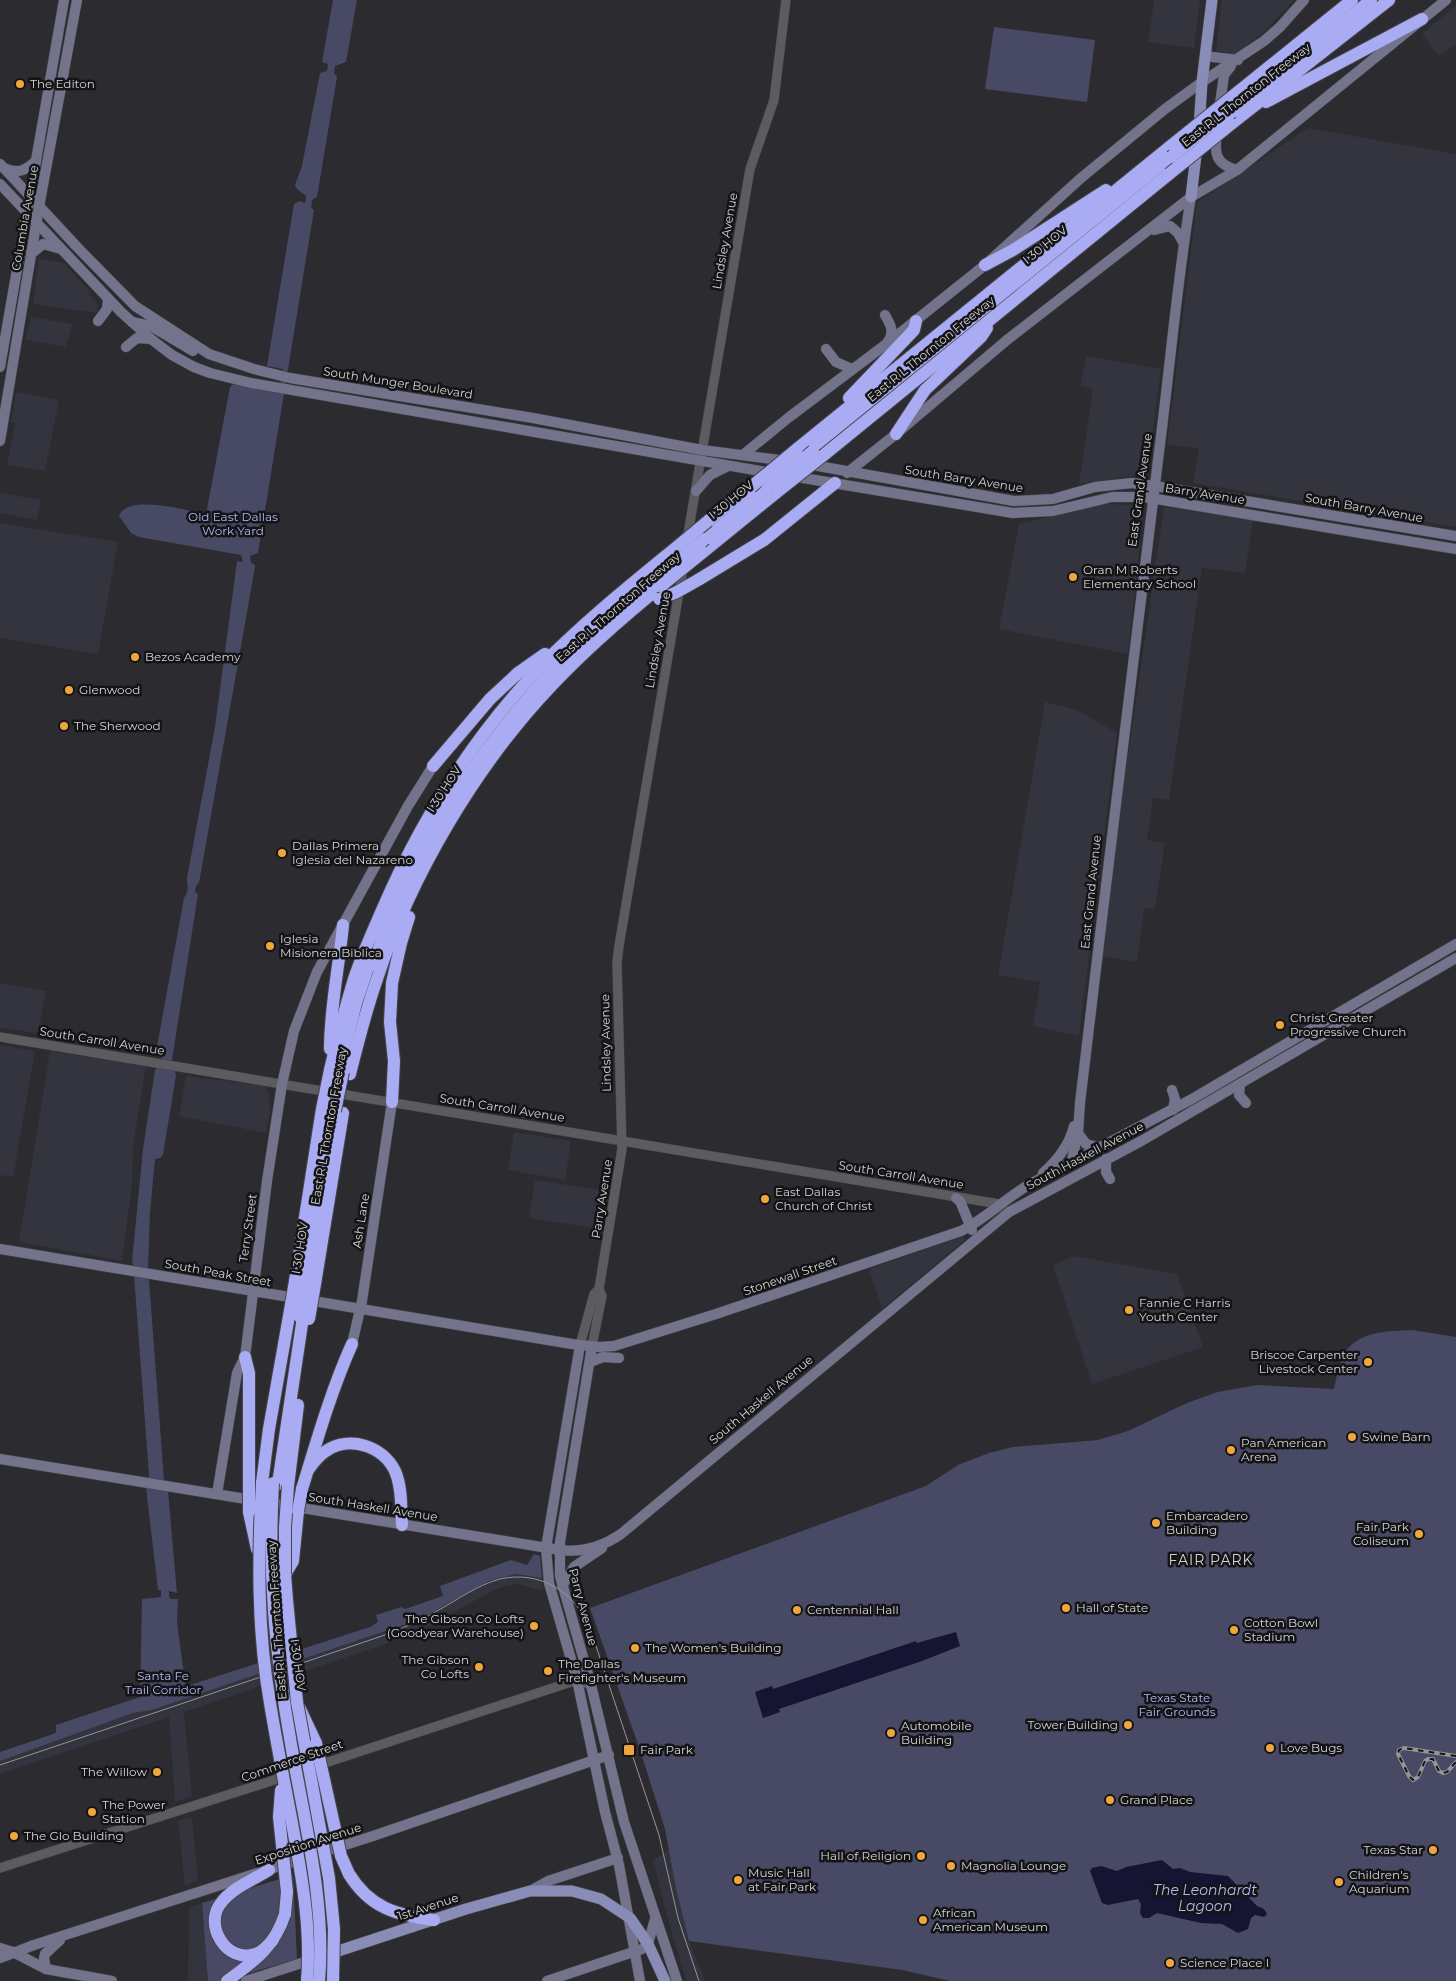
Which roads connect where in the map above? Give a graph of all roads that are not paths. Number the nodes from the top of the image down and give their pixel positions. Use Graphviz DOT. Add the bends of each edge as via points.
graph roads {
  1 [pos="64,0"];
  2 [pos="77,0"];
  3 [pos="786,0"];
  4 [pos="1212,0"];
  5 [pos="1304,0"];
  6 [pos="1352,0"];
  7 [pos="1365,0"];
  8 [pos="1370,0"];
  9 [pos="1389,0"];
  10 [pos="1446,0"];
  11 [pos="1422,19"];
  12 [pos="1205,56"];
  13 [pos="1238,60"];
  14 [pos="1202,82"];
  15 [pos="1250,108"];
  16 [pos="1232,114"];
  17 [pos="1153,160"];
  18 [pos="1171,160"];
  19 [pos="36,161"];
  20 [pos="2,166"];
  21 [pos="1237,170"];
  22 [pos="0,184"];
  23 [pos="29,196"];
  24 [pos="1191,197"];
  25 [pos="39,207"];
  26 [pos="26,212"];
  27 [pos="37,222"];
  28 [pos="1146,232"];
  29 [pos="1184,242"];
  30 [pos="64,250"];
  31 [pos="32,254"];
  32 [pos="985,265"];
  33 [pos="93,281"];
  34 [pos="108,299"];
  35 [pos="135,306"];
  36 [pos="997,314"];
  37 [pos="885,315"];
  38 [pos="916,321"];
  39 [pos="98,322"];
  40 [pos="131,322"];
  41 [pos="151,339"];
  42 [pos="885,346"];
  43 [pos="126,347"];
  44 [pos="826,349"];
  45 [pos="209,354"];
  46 [pos="0,367"];
  47 [pos="852,370"];
  48 [pos="1,428"];
  49 [pos="820,429"];
  50 [pos="896,434"];
  51 [pos="0,441"];
  52 [pos="702,450"];
  53 [pos="744,454"];
  54 [pos="814,454"];
  55 [pos="700,461"];
  56 [pos="729,466"];
  57 [pos="849,471"];
  58 [pos="803,478"];
  59 [pos="835,483"];
  60 [pos="1155,486"];
  61 [pos="764,489"];
  62 [pos="696,490"];
  63 [pos="1153,498"];
  64 [pos="1456,536"];
  65 [pos="1456,549"];
  66 [pos="665,565"];
  67 [pos="621,605"];
  68 [pos="587,636"];
  69 [pos="433,766"];
  70 [pos="432,853"];
  71 [pos="343,925"];
  72 [pos="1456,944"];
  73 [pos="1456,958"];
  74 [pos="0,1037"];
  75 [pos="340,1072"];
  76 [pos="282,1084"];
  77 [pos="1240,1084"];
  78 [pos="1172,1090"];
  79 [pos="392,1102"];
  80 [pos="1080,1103"];
  81 [pos="1246,1103"];
  82 [pos="1173,1110"];
  83 [pos="333,1111"];
  84 [pos="1078,1133"];
  85 [pos="622,1142"];
  86 [pos="1066,1148"];
  87 [pos="1101,1148"];
  88 [pos="1106,1159"];
  89 [pos="1072,1161"];
  90 [pos="1085,1171"];
  91 [pos="1110,1179"];
  92 [pos="1030,1184"];
  93 [pos="1051,1188"];
  94 [pos="956,1198"];
  95 [pos="999,1204"];
  96 [pos="970,1226"];
  97 [pos="976,1238"];
  98 [pos="0,1248"];
  99 [pos="306,1282"];
  100 [pos="599,1289"];
  101 [pos="252,1292"];
  102 [pos="360,1308"];
  103 [pos="300,1317"];
  104 [pos="352,1344"];
  105 [pos="580,1345"];
  106 [pos="592,1346"];
  107 [pos="245,1357"];
  108 [pos="619,1358"];
  109 [pos="590,1362"];
  110 [pos="0,1459"];
  111 [pos="308,1470"];
  112 [pos="275,1484"];
  113 [pos="217,1494"];
  114 [pos="402,1525"];
  115 [pos="605,1545"];
  116 [pos="546,1548"];
  117 [pos="560,1550"];
  118 [pos="258,1556"];
  119 [pos="285,1574"];
  120 [pos="562,1586"];
  121 [pos="577,1680"];
  122 [pos="591,1684"];
  123 [pos="296,1702"];
  124 [pos="608,1755"];
  125 [pos="593,1760"];
  126 [pos="283,1772"];
  127 [pos="618,1858"];
  128 [pos="0,1868"];
  129 [pos="269,1870"];
  130 [pos="530,1891"];
  131 [pos="630,1918"];
  132 [pos="655,1918"];
  133 [pos="434,1920"];
  134 [pos="64,1937"];
  135 [pos="273,1940"];
  136 [pos="648,1944"];
  137 [pos="0,1948"];
  138 [pos="13,1952"];
  139 [pos="635,1953"];
  140 [pos="320,1957"];
  141 [pos="0,1958"];
  142 [pos="46,1969"];
  143 [pos="112,1981"];
  144 [pos="227,1981"];
  145 [pos="246,1981"];
  146 [pos="300,1981"];
  147 [pos="307,1981"];
  148 [pos="319,1981"];
  149 [pos="324,1981"];
  150 [pos="333,1981"];
  151 [pos="548,1981"];
  152 [pos="640,1981"];
  153 [pos="665,1981"];
  154 [pos="677,1981"];
  1 -- 19 [label="main road, Columbia Avenue"];
  2 -- 25 [label="main road, Columbia Avenue"];
  3 -- 52 [label="street, Lindsley Avenue" via="774,100 750,169"];
  4 -- 12 [label="main road, East Grand Avenue"];
  5 -- 13 [label="main road" via="1272,35"];
  6 -- 18 [label="highway, East R L Thornton Freeway, bridge" via="1238,92"];
  7 -- 16 [label="highway"];
  8 -- 16 [label="highway"];
  9 -- 15 [label="highway, East R L Thornton Freeway"];
  10 -- 11 [label="main road"];
  11 -- 15 [label="highway" via="1278,97"];
  11 -- 21 [label="main road"];
  12 -- 13 [label="main road"];
  12 -- 14 [label="main road, East Grand Avenue"];
  13 -- 14 [label="main road"];
  13 -- 21 [label="main road" via="1224,75 1215,152 1220,161"];
  14 -- 24 [label="main road, East Grand Avenue"];
  14 -- 32 [label="main road" via="1113,151"];
  15 -- 16 [label="highway, East R L Thornton Freeway"];
  16 -- 18 [label="highway, East R L Thornton Freeway, bridge"];
  17 -- 18 [label="highway, East R L Thornton Freeway"];
  17 -- 32 [label="highway"];
  17 -- 49 [label="highway, East R L Thornton Freeway"];
  18 -- 36 [label="highway, East R L Thornton Freeway"];
  18 -- 54 [label="highway, I 30 HOV"];
  19 -- 20 [label="main road" via="21,172"];
  19 -- 23 [label="main road, Columbia Avenue"];
  20 -- 23 [label="main road, South Munger Boulevard"];
  21 -- 24 [label="main road"];
  22 -- 26 [label="main road, South Munger Boulevard"];
  23 -- 25 [label="main road, South Munger Boulevard"];
  23 -- 26 [label="main road, Columbia Avenue"];
  24 -- 28 [label="main road"];
  24 -- 29 [label="main road, East Grand Avenue"];
  25 -- 27 [label="main road, Columbia Avenue"];
  25 -- 35 [label="main road, South Munger Boulevard"];
  26 -- 27 [label="main road, South Munger Boulevard"];
  26 -- 46 [label="main road, Columbia Avenue"];
  27 -- 30 [label="main road, South Munger Boulevard"];
  27 -- 31 [label="main road, Columbia Avenue"];
  28 -- 29 [label="main road" via="1170,226"];
  28 -- 50 [label="main road" via="1007,340"];
  29 -- 60 [label="main road, East Grand Avenue"];
  30 -- 31 [label="main road" via="43,244"];
  30 -- 33 [label="main road, South Munger Boulevard"];
  31 -- 48 [label="main road, Columbia Avenue"];
  32 -- 38 [label="main road"];
  33 -- 34 [label="main road, South Munger Boulevard"];
  33 -- 35 [label="main road" via="120,300"];
  34 -- 39 [label="main road" via="107,309"];
  34 -- 40 [label="main road, South Munger Boulevard"];
  35 -- 45 [label="main road, South Munger Boulevard"];
  36 -- 50 [label="highway" via="981,338 925,390"];
  36 -- 54 [label="highway, East R L Thornton Freeway"];
  37 -- 42 [label="main road" via="892,332"];
  38 -- 42 [label="main road"];
  38 -- 49 [label="highway" via="914,330"];
  40 -- 41 [label="main road, South Munger Boulevard"];
  40 -- 45 [label="main road" via="151,326 198,354"];
  41 -- 43 [label="main road" via="137,338"];
  41 -- 55 [label="main road, South Munger Boulevard" via="194,367 227,378"];
  42 -- 47 [label="main road"];
  44 -- 47 [label="main road" via="836,362"];
  45 -- 52 [label="main road, South Munger Boulevard" via="290,378"];
  47 -- 53 [label="main road"];
  48 -- 51 [label="main road, Columbia Avenue"];
  49 -- 54 [label="highway, East R L Thornton Freeway"];
  50 -- 57 [label="main road"];
  52 -- 53 [label="main road, South Munger Boulevard"];
  52 -- 55 [label="street, Lindsley Avenue"];
  53 -- 54 [label="main road, South Munger Boulevard"];
  54 -- 57 [label="main road, South Barry Avenue"];
  54 -- 61 [label="highway, East R L Thornton Freeway, bridge"];
  54 -- 61 [label="highway, East R L Thornton Freeway, bridge"];
  55 -- 56 [label="main road, South Munger Boulevard"];
  55 -- 62 [label="street, Lindsley Avenue"];
  56 -- 58 [label="main road, South Munger Boulevard"];
  56 -- 62 [label="main road" via="710,475"];
  57 -- 59 [label="main road"];
  57 -- 60 [label="main road, South Barry Avenue" via="1014,501 1053,499 1113,485"];
  58 -- 59 [label="main road, Barry Avenue"];
  59 -- 63 [label="main road, Barry Avenue" via="1013,513 1053,511 1112,497"];
  59 -- 67 [label="highway, bridge" via="764,540 698,580 659,599"];
  60 -- 63 [label="main road, East Grand Avenue"];
  60 -- 64 [label="main road, South Barry Avenue"];
  61 -- 66 [label="highway, I 30 HOV, bridge"];
  61 -- 66 [label="highway, East R L Thornton Freeway, bridge" via="708,521"];
  61 -- 67 [label="highway, East R L Thornton Freeway, bridge" via="703,552 661,586"];
  62 -- 85 [label="street, Lindsley Avenue" via="619,946"];
  63 -- 65 [label="main road, Barry Avenue"];
  63 -- 80 [label="main road, East Grand Avenue"];
  66 -- 67 [label="highway, East R L Thornton Freeway"];
  66 -- 67 [label="highway, I 30 HOV"];
  67 -- 68 [label="highway, East R L Thornton Freeway"];
  67 -- 68 [label="highway, East R L Thornton Freeway"];
  68 -- 69 [label="highway" via="511,680 473,718"];
  68 -- 70 [label="highway, East R L Thornton Freeway" via="466,794"];
  68 -- 75 [label="highway, East R L Thornton Freeway" via="539,668 493,722 452,778 416,838 372,932 355,977"];
  69 -- 71 [label="main road"];
  70 -- 75 [label="highway, East R L Thornton Freeway" via="392,937"];
  70 -- 79 [label="highway" via="401,943 392,983"];
  71 -- 75 [label="highway" via="330,1018"];
  71 -- 76 [label="main road" via="317,972 303,1007"];
  72 -- 82 [label="main road, South Haskell Avenue"];
  73 -- 77 [label="main road, South Haskell Avenue"];
  74 -- 76 [label="street, South Carroll Avenue"];
  75 -- 83 [label="highway, East R L Thornton Freeway"];
  75 -- 83 [label="highway, East R L Thornton Freeway, bridge"];
  76 -- 79 [label="street, South Carroll Avenue"];
  76 -- 101 [label="main road, Terry Street"];
  77 -- 81 [label="main road" via="1240,1095"];
  77 -- 88 [label="main road, South Haskell Avenue"];
  78 -- 82 [label="main road"];
  79 -- 85 [label="street, South Carroll Avenue"];
  79 -- 102 [label="main road, Ash Lane"];
  80 -- 84 [label="main road, East Grand Avenue"];
  80 -- 86 [label="main road, East Grand Avenue"];
  82 -- 87 [label="main road, South Haskell Avenue"];
  83 -- 99 [label="highway, East R L Thornton Freeway"];
  83 -- 99 [label="highway, East R L Thornton Freeway"];
  84 -- 87 [label="main road" via="1086,1144"];
  84 -- 89 [label="main road, East Grand Avenue"];
  85 -- 94 [label="street, South Carroll Avenue"];
  85 -- 100 [label="street, Parry Avenue"];
  86 -- 89 [label="main road"];
  86 -- 92 [label="main road"];
  87 -- 89 [label="main road, South Haskell Avenue"];
  88 -- 90 [label="main road, South Haskell Avenue"];
  88 -- 91 [label="main road" via="1105,1169"];
  89 -- 90 [label="main road"];
  89 -- 92 [label="main road, South Haskell Avenue"];
  89 -- 93 [label="main road"];
  90 -- 93 [label="main road, South Haskell Avenue"];
  92 -- 95 [label="main road, South Haskell Avenue"];
  93 -- 97 [label="main road, South Haskell Avenue" via="1009,1212"];
  94 -- 95 [label="street, South Carroll Avenue"];
  94 -- 96 [label="main road"];
  95 -- 96 [label="main road, Stonewall Street"];
  96 -- 97 [label="main road"];
  96 -- 106 [label="main road, Stonewall Street" via="646,1336 614,1346"];
  97 -- 115 [label="main road, South Haskell Avenue"];
  98 -- 101 [label="main road, South Peak Street"];
  99 -- 103 [label="highway, East R L Thornton Freeway, bridge"];
  99 -- 103 [label="highway, East R L Thornton Freeway, bridge"];
  100 -- 105 [label="street, Parry Avenue" via="594,1294"];
  100 -- 106 [label="street, Parry Avenue" via="602,1296"];
  101 -- 102 [label="main road, South Peak Street"];
  101 -- 107 [label="main road, Terry Street"];
  102 -- 104 [label="main road, Ash Lane"];
  102 -- 105 [label="main road, South Peak Street"];
  103 -- 112 [label="highway, East R L Thornton Freeway"];
  103 -- 112 [label="highway, East R L Thornton Freeway" via="269,1429"];
  104 -- 111 [label="highway"];
  105 -- 106 [label="main road, Stonewall Street"];
  105 -- 116 [label="main road, Parry Avenue"];
  106 -- 109 [label="main road, Parry Avenue"];
  107 -- 113 [label="main road, Terry Street" via="237,1373"];
  107 -- 118 [label="highway, bridge" via="249,1373 249,1512"];
  108 -- 109 [label="main road" via="603,1357"];
  109 -- 117 [label="main road, Parry Avenue"];
  110 -- 113 [label="main road, South Haskell Avenue"];
  111 -- 114 [label="highway" via="326,1450 335,1446 357,1444 373,1448 394,1470"];
  111 -- 119 [label="highway, bridge" via="302,1489 293,1560"];
  112 -- 118 [label="highway, East R L Thornton Freeway, bridge"];
  112 -- 119 [label="highway, East R L Thornton Freeway, bridge" via="284,1527"];
  112 -- 148 [label="highway, I 30 HOV, bridge" via="270,1561 274,1629 318,1904"];
  112 -- 149 [label="highway, I 30 HOV, bridge" via="278,1625 321,1891 325,1934"];
  113 -- 114 [label="main road, South Haskell Avenue"];
  114 -- 116 [label="main road, South Haskell Avenue"];
  115 -- 117 [label="main road, South Haskell Avenue" via="577,1551"];
  115 -- 120 [label="main road" via="574,1567"];
  116 -- 117 [label="main road, South Haskell Avenue"];
  116 -- 121 [label="main road, Parry Avenue" via="549,1584"];
  117 -- 120 [label="main road, Parry Avenue"];
  118 -- 126 [label="highway, East R L Thornton Freeway, bridge" via="263,1654"];
  119 -- 123 [label="highway, East R L Thornton Freeway, bridge"];
  120 -- 122 [label="main road, Parry Avenue"];
  121 -- 122 [label="street"];
  121 -- 125 [label="main road, Parry Avenue"];
  121 -- 128 [label="street, Commerce Street"];
  122 -- 124 [label="main road, Parry Avenue"];
  123 -- 133 [label="highway, bridge" via="316,1743 341,1856 349,1874 359,1889 376,1904 410,1917"];
  123 -- 150 [label="highway, East R L Thornton Freeway, bridge" via="329,1878 334,1928"];
  124 -- 125 [label="main road, Exposition Avenue"];
  124 -- 132 [label="main road, Parry Avenue" via="624,1822"];
  125 -- 127 [label="main road, Parry Avenue"];
  125 -- 129 [label="main road, Exposition Avenue"];
  126 -- 135 [label="highway, bridge" via="279,1817 287,1892 285,1914"];
  126 -- 147 [label="highway, East R L Thornton Freeway, bridge" via="306,1912"];
  127 -- 130 [label="main road, 1st Avenue" via="548,1881"];
  127 -- 131 [label="main road, Parry Avenue"];
  129 -- 134 [label="main road, Exposition Avenue"];
  129 -- 135 [label="highway" via="221,1902 215,1914 214,1927 226,1947 239,1954 256,1954"];
  130 -- 131 [label="main road" via="588,1894"];
  130 -- 133 [label="main road, 1st Avenue"];
  131 -- 136 [label="main road"];
  131 -- 139 [label="main road, Parry Avenue"];
  132 -- 136 [label="main road"];
  132 -- 154 [label="main road, Parry Avenue"];
  133 -- 140 [label="main road, 1st Avenue"];
  134 -- 138 [label="main road, Exposition Avenue"];
  134 -- 142 [label="main road" via="45,1954"];
  135 -- 144 [label="highway" via="263,1953"];
  136 -- 139 [label="main road"];
  136 -- 153 [label="main road"];
  137 -- 138 [label="main road"];
  138 -- 141 [label="main road, Exposition Avenue"];
  138 -- 142 [label="main road"];
  139 -- 151 [label="main road"];
  139 -- 152 [label="main road, Parry Avenue"];
  140 -- 145 [label="main road, 1st Avenue"];
  140 -- 146 [label="highway"];
  142 -- 143 [label="main road"];
}
